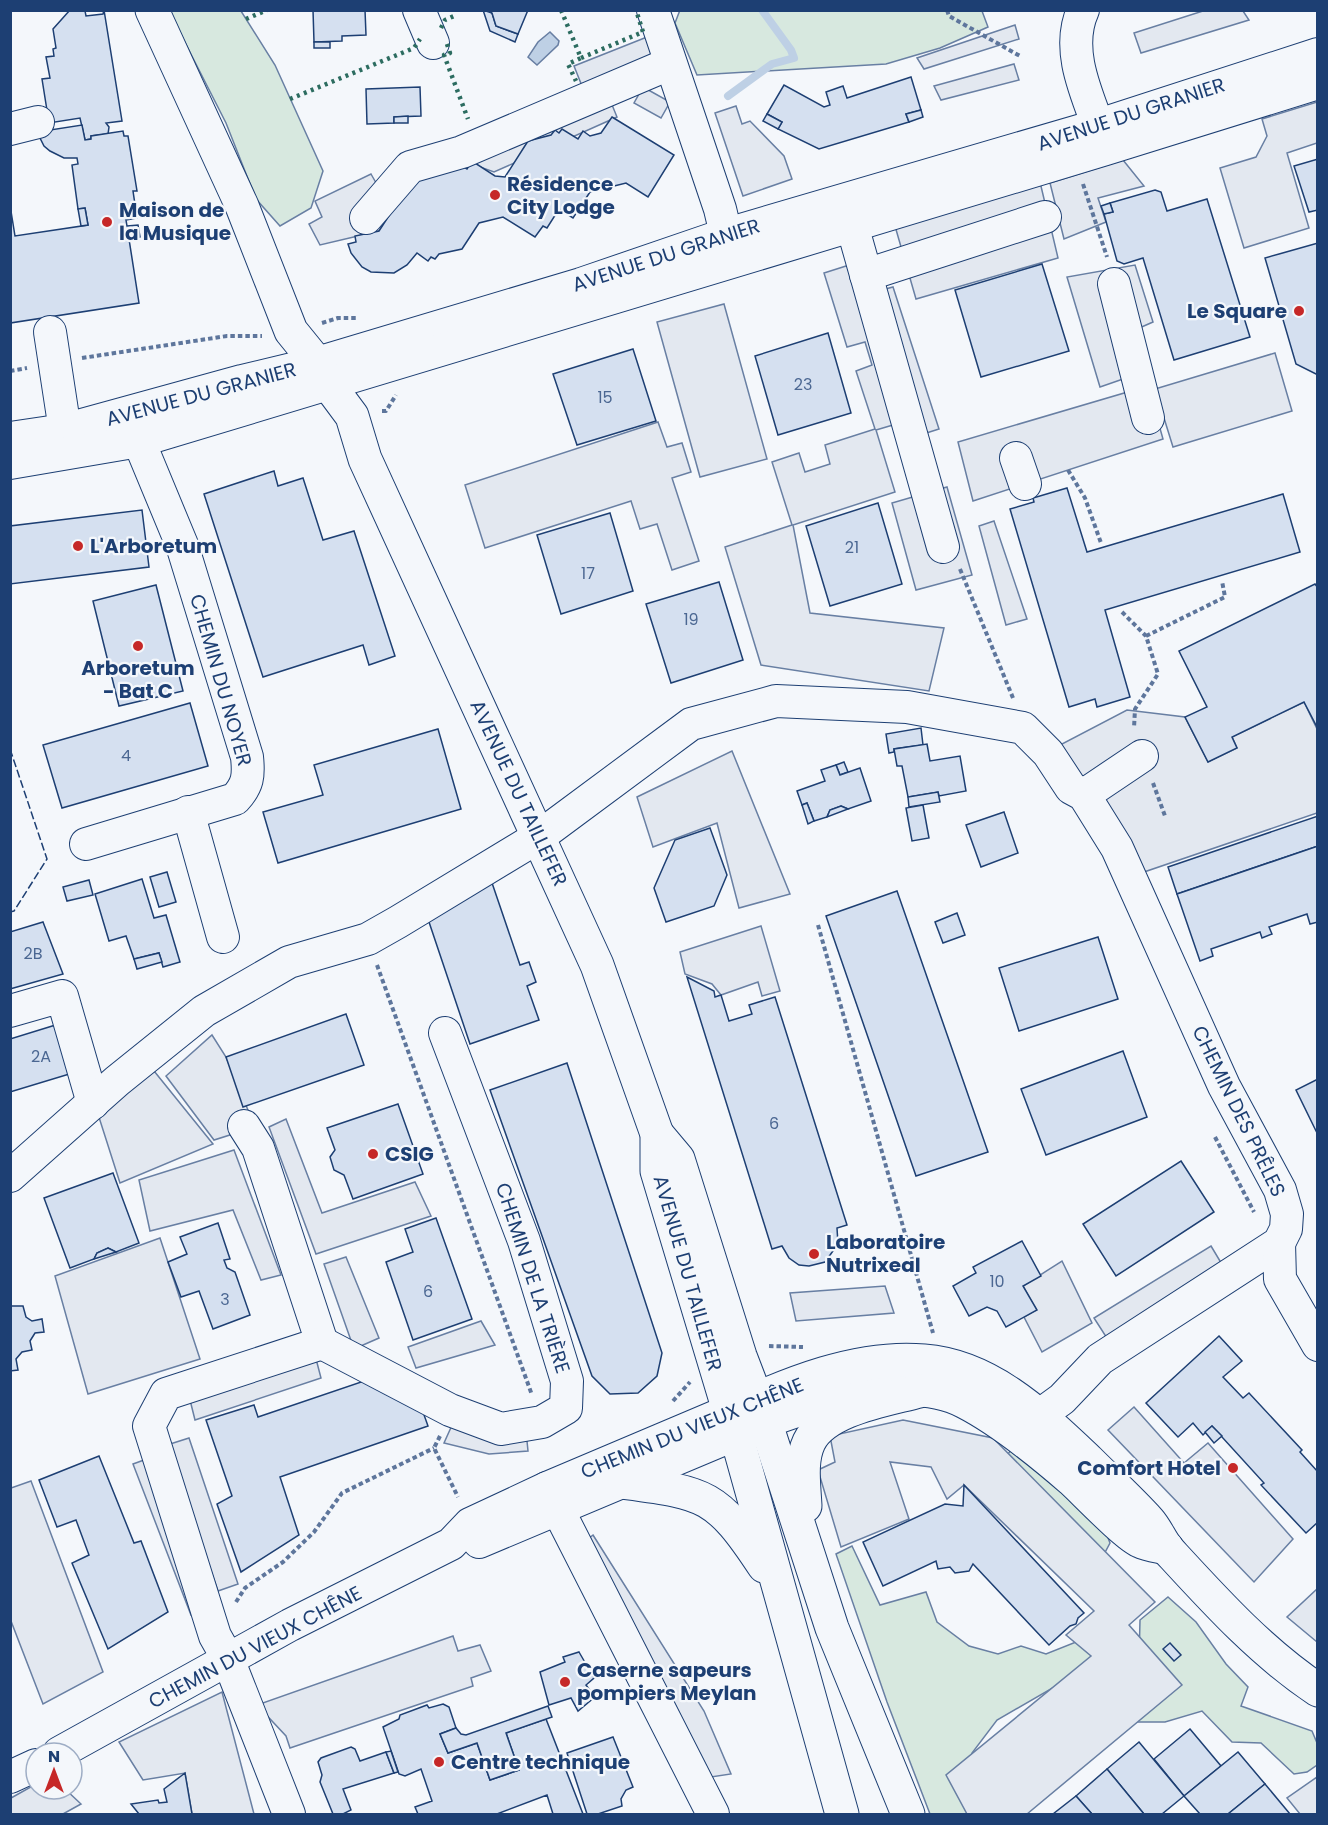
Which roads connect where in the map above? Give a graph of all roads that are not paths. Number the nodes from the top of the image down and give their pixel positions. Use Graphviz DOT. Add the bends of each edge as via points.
graph roads {
  1 [pos="152,10"];
  2 [pos="419,10"];
  3 [pos="652,10"];
  4 [pos="1083,10"];
  5 [pos="433,43"];
  6 [pos="1317,54"];
  7 [pos="669,64"];
  8 [pos="1317,83"];
  9 [pos="1103,137"];
  10 [pos="848,212"];
  11 [pos="1045,217"];
  12 [pos="366,218"];
  13 [pos="730,247"];
  14 [pos="866,275"];
  15 [pos="1114,284"];
  16 [pos="50,333"];
  17 [pos="323,374"];
  18 [pos="1148,418"];
  19 [pos="133,427"];
  20 [pos="10,438"];
  21 [pos="66,442"];
  22 [pos="10,463"];
  23 [pos="943,546"];
  24 [pos="1142,756"];
  25 [pos="1077,791"];
  26 [pos="188,812"];
  27 [pos="540,836"];
  28 [pos="86,844"];
  29 [pos="223,937"];
  30 [pos="10,1011"];
  31 [pos="445,1033"];
  32 [pos="93,1103"];
  33 [pos="244,1126"];
  34 [pos="10,1176"];
  35 [pos="1279,1244"];
  36 [pos="321,1343"];
  37 [pos="1317,1345"];
  38 [pos="919,1391"];
  39 [pos="1040,1415"];
  40 [pos="746,1416"];
  41 [pos="621,1482"];
  42 [pos="553,1499"];
  43 [pos="807,1547"];
  44 [pos="1167,1548"];
  45 [pos="777,1585"];
  46 [pos="222,1647"];
  47 [pos="1317,1690"];
  48 [pos="77,1741"];
  49 [pos="24,1771"];
  50 [pos="10,1778"];
  51 [pos="289,1815"];
  52 [pos="713,1815"];
  53 [pos="842,1815"];
  54 [pos="908,1815"];
  1 -- 17 [label="main road, AVENUE DU TAILLEFER" via="242,206 291,331"];
  2 -- 5 [label="street"];
  3 -- 7 [label="street"];
  4 -- 9 [label="street" via="1077,56"];
  6 -- 9 [label="street, AVENUE DU GRANIER"];
  7 -- 12 [label="street" via="462,152 410,167"];
  7 -- 13 [label="street" via="690,116"];
  8 -- 9 [label="street, AVENUE DU GRANIER"];
  9 -- 10 [label="street, AVENUE DU GRANIER"];
  10 -- 13 [label="street, AVENUE DU GRANIER"];
  10 -- 14 [label="street"];
  11 -- 14 [label="street"];
  13 -- 17 [label="street, AVENUE DU GRANIER" via="581,284"];
  14 -- 23 [label="street"];
  15 -- 18 [label="street"];
  16 -- 21 [label="street"];
  17 -- 19 [label="street, AVENUE DU GRANIER" via="242,381"];
  17 -- 27 [label="main road, AVENUE DU TAILLEFER" via="352,416 366,459"];
  19 -- 21 [label="street, AVENUE DU GRANIER"];
  19 -- 26 [label="street, CHEMIN DU NOYER" via="182,545 247,757 246,788 235,799"];
  20 -- 21 [label="street, AVENUE DU GRANIER"];
  21 -- 22 [label="street, AVENUE DU GRANIER"];
  24 -- 25 [label="street"];
  25 -- 27 [label="street, CHEMIN DES PRÊLES" via="1023,728 907,707 776,701 691,724"];
  25 -- 35 [label="street, CHEMIN DES PRÊLES" via="1117,848 1224,1086 1280,1190 1287,1214"];
  26 -- 28 [label="street, CHEMIN DU NOYER"];
  26 -- 29 [label="street"];
  27 -- 32 [label="street" via="368,939 289,962 204,1011"];
  27 -- 40 [label="main road, AVENUE DU TAILLEFER" via="597,964 657,1134 657,1171"];
  30 -- 32 [label="street" via="62,996"];
  31 -- 36 [label="street, CHEMIN DE LA TRIÈRE" via="524,1241 567,1381 566,1408 542,1422 501,1429 450,1410"];
  32 -- 34 [label="street"];
  33 -- 36 [label="street" via="258,1148"];
  35 -- 37 [label="street, CHEMIN DES PRÊLES" via="1280,1279"];
  35 -- 39 [label="street" via="1100,1359 1062,1399"];
  36 -- 46 [label="street" via="166,1394 149,1425"];
  38 -- 40 [label="main road, CHEMIN DU VIEUX CHÊNE" via="858,1394"];
  38 -- 43 [label="main road" via="826,1420 818,1429 805,1458"];
  38 -- 44 [label="main road, CHEMIN DU VIEUX CHÊNE" via="964,1401 1046,1457 1138,1541"];
  39 -- 40 [label="main road, CHEMIN DU VIEUX CHÊNE" via="987,1380 927,1361 894,1361 853,1366 781,1388"];
  39 -- 44 [label="main road, CHEMIN DU VIEUX CHÊNE" via="1150,1522"];
  40 -- 41 [label="street, CHEMIN DU VIEUX CHÊNE"];
  40 -- 42 [label="street, CHEMIN DU VIEUX CHÊNE"];
  40 -- 43 [label="main road"];
  40 -- 45 [label="main road"];
  41 -- 42 [label="street, CHEMIN DU VIEUX CHÊNE"];
  41 -- 45 [label="main road" via="683,1490 713,1502 749,1543"];
  42 -- 46 [label="street, CHEMIN DU VIEUX CHÊNE" via="476,1543 452,1544"];
  42 -- 52 [label="street"];
  43 -- 54 [label="main road" via="832,1628"];
  44 -- 47 [label="main road, CHEMIN DU VIEUX CHÊNE" via="1281,1666"];
  45 -- 53 [label="main road"];
  46 -- 48 [label="street, CHEMIN DU VIEUX CHÊNE"];
  46 -- 51 [label="street"];
  49 -- 50 [label="street"];
}
